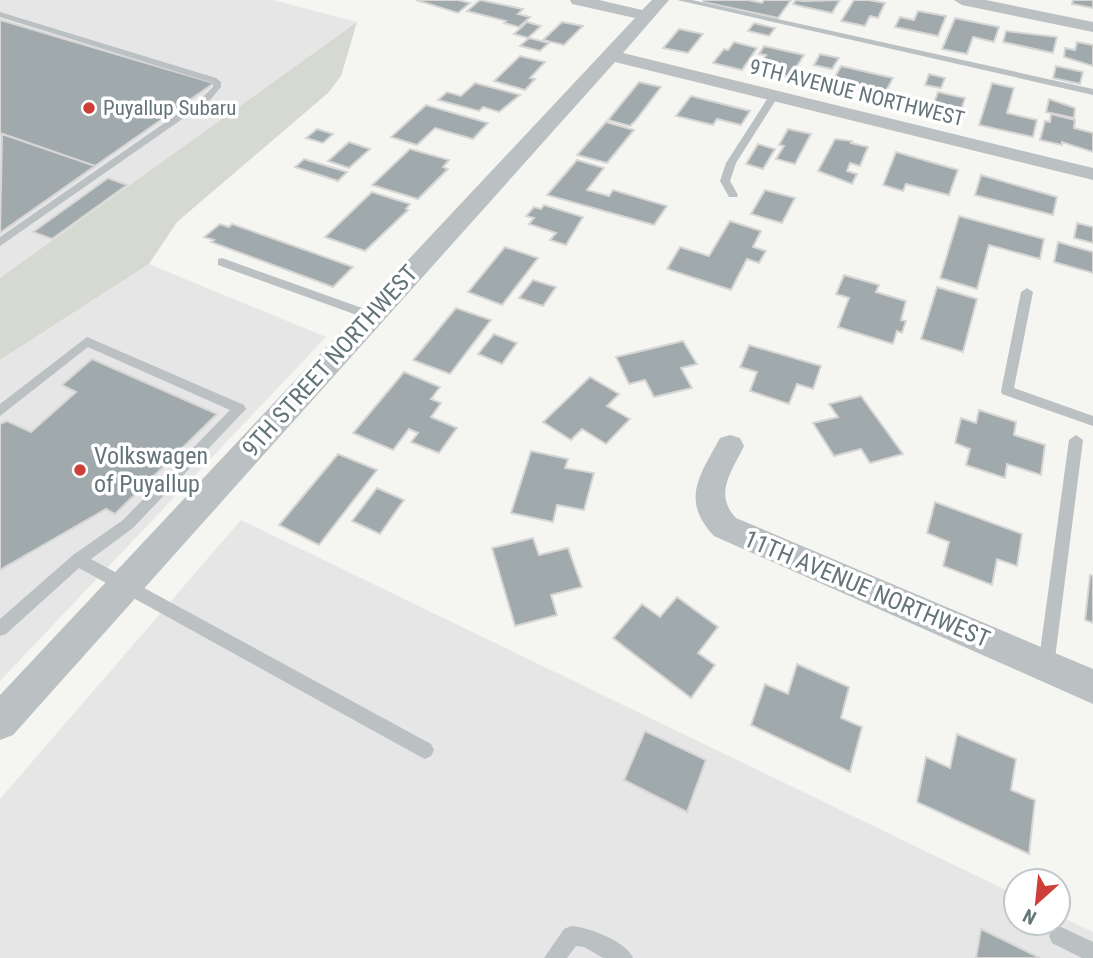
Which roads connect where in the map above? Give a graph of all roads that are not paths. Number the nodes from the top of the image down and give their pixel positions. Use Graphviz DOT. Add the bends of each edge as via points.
graph roads {
  1 [pos="578,0"];
  2 [pos="681,0"];
  3 [pos="962,0"];
  4 [pos="653,8"];
  5 [pos="0,14"];
  6 [pos="1093,27"];
  7 [pos="610,55"];
  8 [pos="1093,92"];
  9 [pos="774,95"];
  10 [pos="1093,174"];
  11 [pos="733,195"];
  12 [pos="0,242"];
  13 [pos="222,262"];
  14 [pos="1027,292"];
  15 [pos="372,316"];
  16 [pos="0,411"];
  17 [pos="1093,421"];
  18 [pos="1076,440"];
  19 [pos="730,446"];
  20 [pos="78,560"];
  21 [pos="124,587"];
  22 [pos="0,629"];
  23 [pos="1046,666"];
  24 [pos="1093,687"];
  25 [pos="0,722"];
  26 [pos="425,750"];
  27 [pos="1061,937"];
  28 [pos="1093,953"];
  29 [pos="554,958"];
  30 [pos="623,958"];
  1 -- 4 [label="street"];
  2 -- 8 [label="lane"];
  3 -- 6 [label="street"];
  4 -- 7 [label="street, 9TH STREET NORTHWEST"];
  5 -- 12 [label="lane" via="217,82 208,97"];
  7 -- 9 [label="street, 9TH AVENUE NORTHWEST"];
  7 -- 15 [label="street, 9TH STREET NORTHWEST"];
  9 -- 10 [label="street, 9TH AVENUE NORTHWEST"];
  9 -- 11 [label="lane" via="731,163 725,181"];
  13 -- 15 [label="lane"];
  14 -- 17 [label="lane" via="1007,391"];
  15 -- 21 [label="street, 9TH STREET NORTHWEST"];
  16 -- 20 [label="lane" via="87,341 239,409 128,524"];
  18 -- 23 [label="lane"];
  19 -- 23 [label="street, 11TH AVENUE NORTHWEST" via="709,494 709,508 724,527"];
  20 -- 21 [label="lane"];
  20 -- 22 [label="lane"];
  21 -- 25 [label="street, 9TH STREET NORTHWEST"];
  21 -- 26 [label="lane"];
  23 -- 24 [label="street, 11TH AVENUE NORTHWEST"];
  27 -- 28 [label="lane"];
  29 -- 30 [label="lane" via="571,936 586,937"];
}
